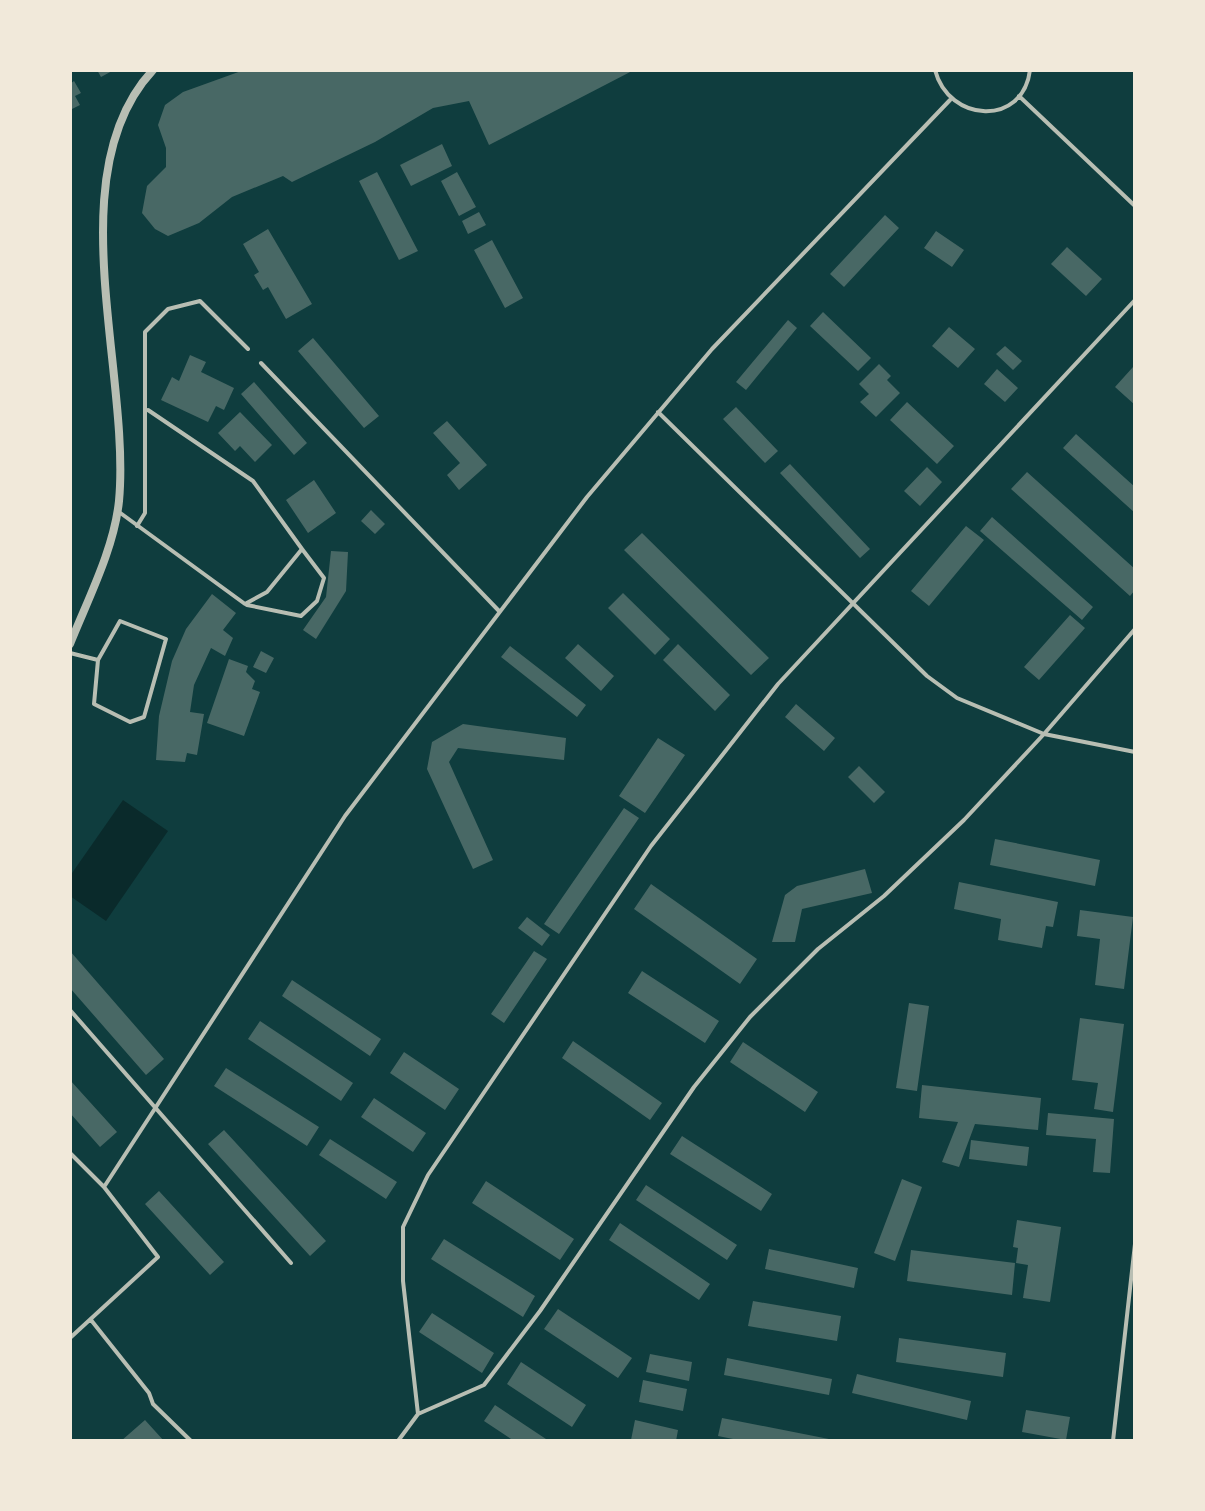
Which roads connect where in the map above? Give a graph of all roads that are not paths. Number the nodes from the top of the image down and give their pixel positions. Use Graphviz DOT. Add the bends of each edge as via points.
graph roads {
  1 [pos="153,70"];
  2 [pos="935,70"];
  3 [pos="1030,70"];
  4 [pos="1019,96"];
  5 [pos="950,100"];
  6 [pos="1135,206"];
  7 [pos="1135,300"];
  8 [pos="248,349"];
  9 [pos="261,363"];
  10 [pos="148,410"];
  11 [pos="658,412"];
  12 [pos="117,510"];
  13 [pos="137,526"];
  14 [pos="302,549"];
  15 [pos="854,601"];
  16 [pos="245,604"];
  17 [pos="499,611"];
  18 [pos="1135,629"];
  19 [pos="70,644"];
  20 [pos="70,653"];
  21 [pos="98,660"];
  22 [pos="1044,734"];
  23 [pos="1135,752"];
  24 [pos="70,1010"];
  25 [pos="158,1108"];
  26 [pos="70,1153"];
  27 [pos="104,1187"];
  28 [pos="1135,1244"];
  29 [pos="291,1263"];
  30 [pos="91,1320"];
  31 [pos="70,1338"];
  32 [pos="418,1414"];
  33 [pos="191,1441"];
  34 [pos="398,1441"];
  35 [pos="1113,1441"];
  1 -- 12 [label="street" via="126,107 102,209 119,434"];
  2 -- 5 [label="lane"];
  3 -- 4 [label="lane"];
  4 -- 5 [label="lane" via="986,112 967,110"];
  4 -- 6 [label="lane"];
  5 -- 11 [label="lane"];
  7 -- 15 [label="lane"];
  8 -- 10 [label="lane" via="200,301 168,309 145,332"];
  9 -- 17 [label="lane"];
  10 -- 13 [label="lane" via="145,513"];
  10 -- 14 [label="lane" via="253,481"];
  11 -- 15 [label="lane"];
  11 -- 17 [label="lane"];
  12 -- 13 [label="lane"];
  12 -- 19 [label="street"];
  13 -- 16 [label="lane"];
  14 -- 16 [label="lane" via="267,592"];
  14 -- 16 [label="lane" via="324,578 317,601 301,616"];
  15 -- 22 [label="lane" via="927,676 957,698"];
  15 -- 32 [label="lane" via="778,684 651,846 428,1175 403,1227 403,1281"];
  17 -- 25 [label="lane" via="345,816"];
  18 -- 22 [label="lane"];
  20 -- 21 [label="lane"];
  21 -- 21 [label="lane" via="94,704 130,722 144,717 166,639 120,621"];
  22 -- 23 [label="lane"];
  22 -- 32 [label="lane" via="964,820 750,1017 694,1087 484,1385"];
  24 -- 25 [label="lane"];
  25 -- 27 [label="lane"];
  25 -- 29 [label="lane"];
  26 -- 27 [label="lane"];
  27 -- 30 [label="lane" via="158,1257"];
  28 -- 35 [label="lane"];
  30 -- 31 [label="lane"];
  30 -- 33 [label="lane" via="153,1404"];
  32 -- 34 [label="lane"];
}
